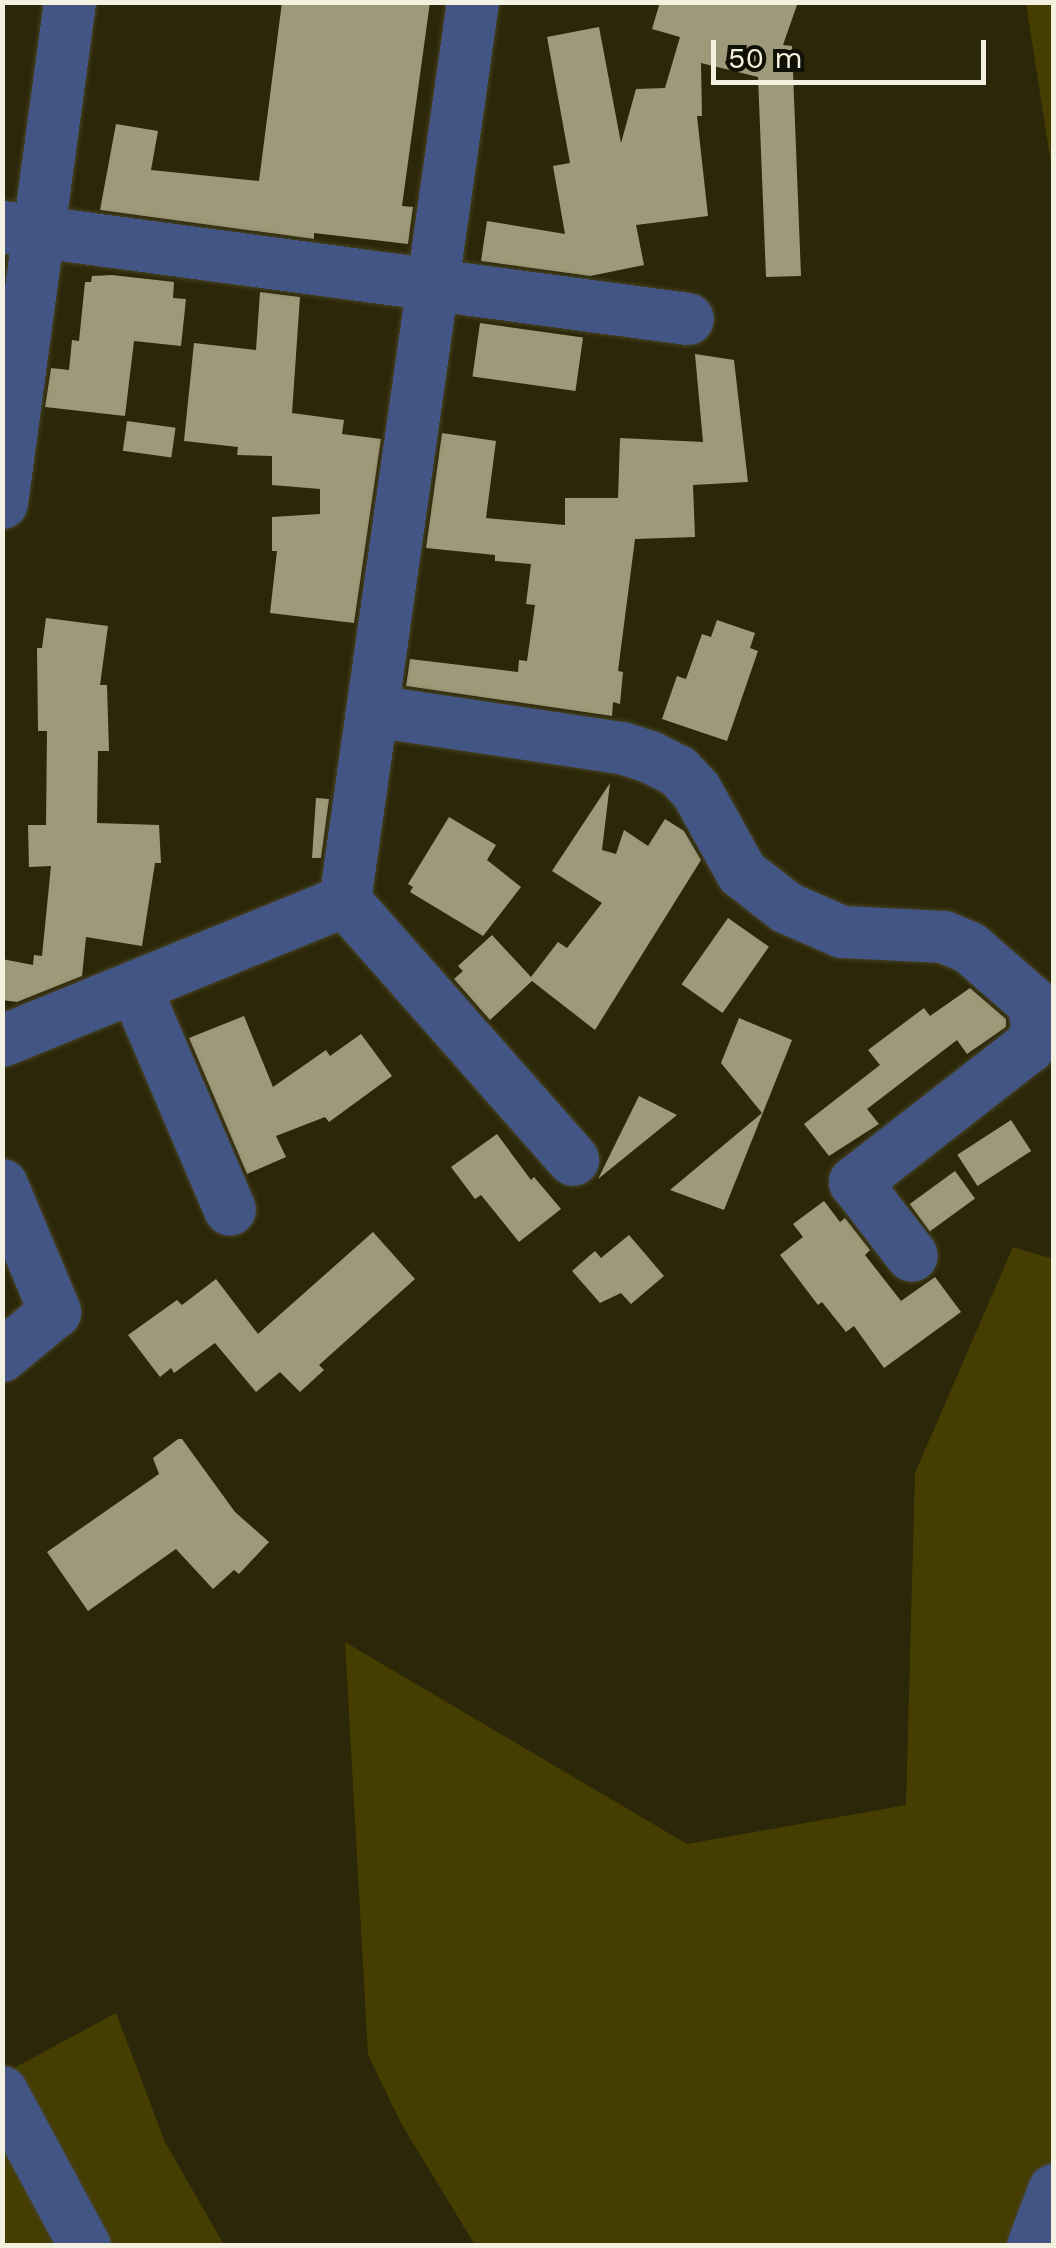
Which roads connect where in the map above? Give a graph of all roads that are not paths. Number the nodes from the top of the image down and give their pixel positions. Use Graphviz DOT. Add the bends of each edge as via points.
graph roads {
  1 [pos="70,2"];
  2 [pos="473,2"];
  3 [pos="21,230"];
  4 [pos="433,284"];
  5 [pos="688,318"];
  6 [pos="2,504"];
  7 [pos="373,711"];
  8 [pos="345,901"];
  9 [pos="135,987"];
  10 [pos="2,1041"];
  11 [pos="573,1160"];
  12 [pos="2,1185"];
  13 [pos="230,1210"];
  14 [pos="912,1256"];
  15 [pos="2,1356"];
  16 [pos="2,2092"];
  17 [pos="1054,2190"];
  18 [pos="85,2246"];
  19 [pos="1033,2246"];
  1 -- 3 [label="street"];
  2 -- 4 [label="street"];
  3 -- 4 [label="street"];
  3 -- 6 [label="street"];
  4 -- 5 [label="street"];
  4 -- 7 [label="street"];
  7 -- 8 [label="street"];
  7 -- 14 [label="street" via="650,757 696,790 742,873 787,908 842,932 944,937 970,948 1033,1003 1038,1028 1030,1046 855,1182"];
  8 -- 9 [label="street"];
  8 -- 11 [label="street"];
  9 -- 10 [label="street"];
  9 -- 13 [label="street"];
  12 -- 15 [label="street" via="55,1312"];
  16 -- 18 [label="street"];
  17 -- 19 [label="street"];
}
